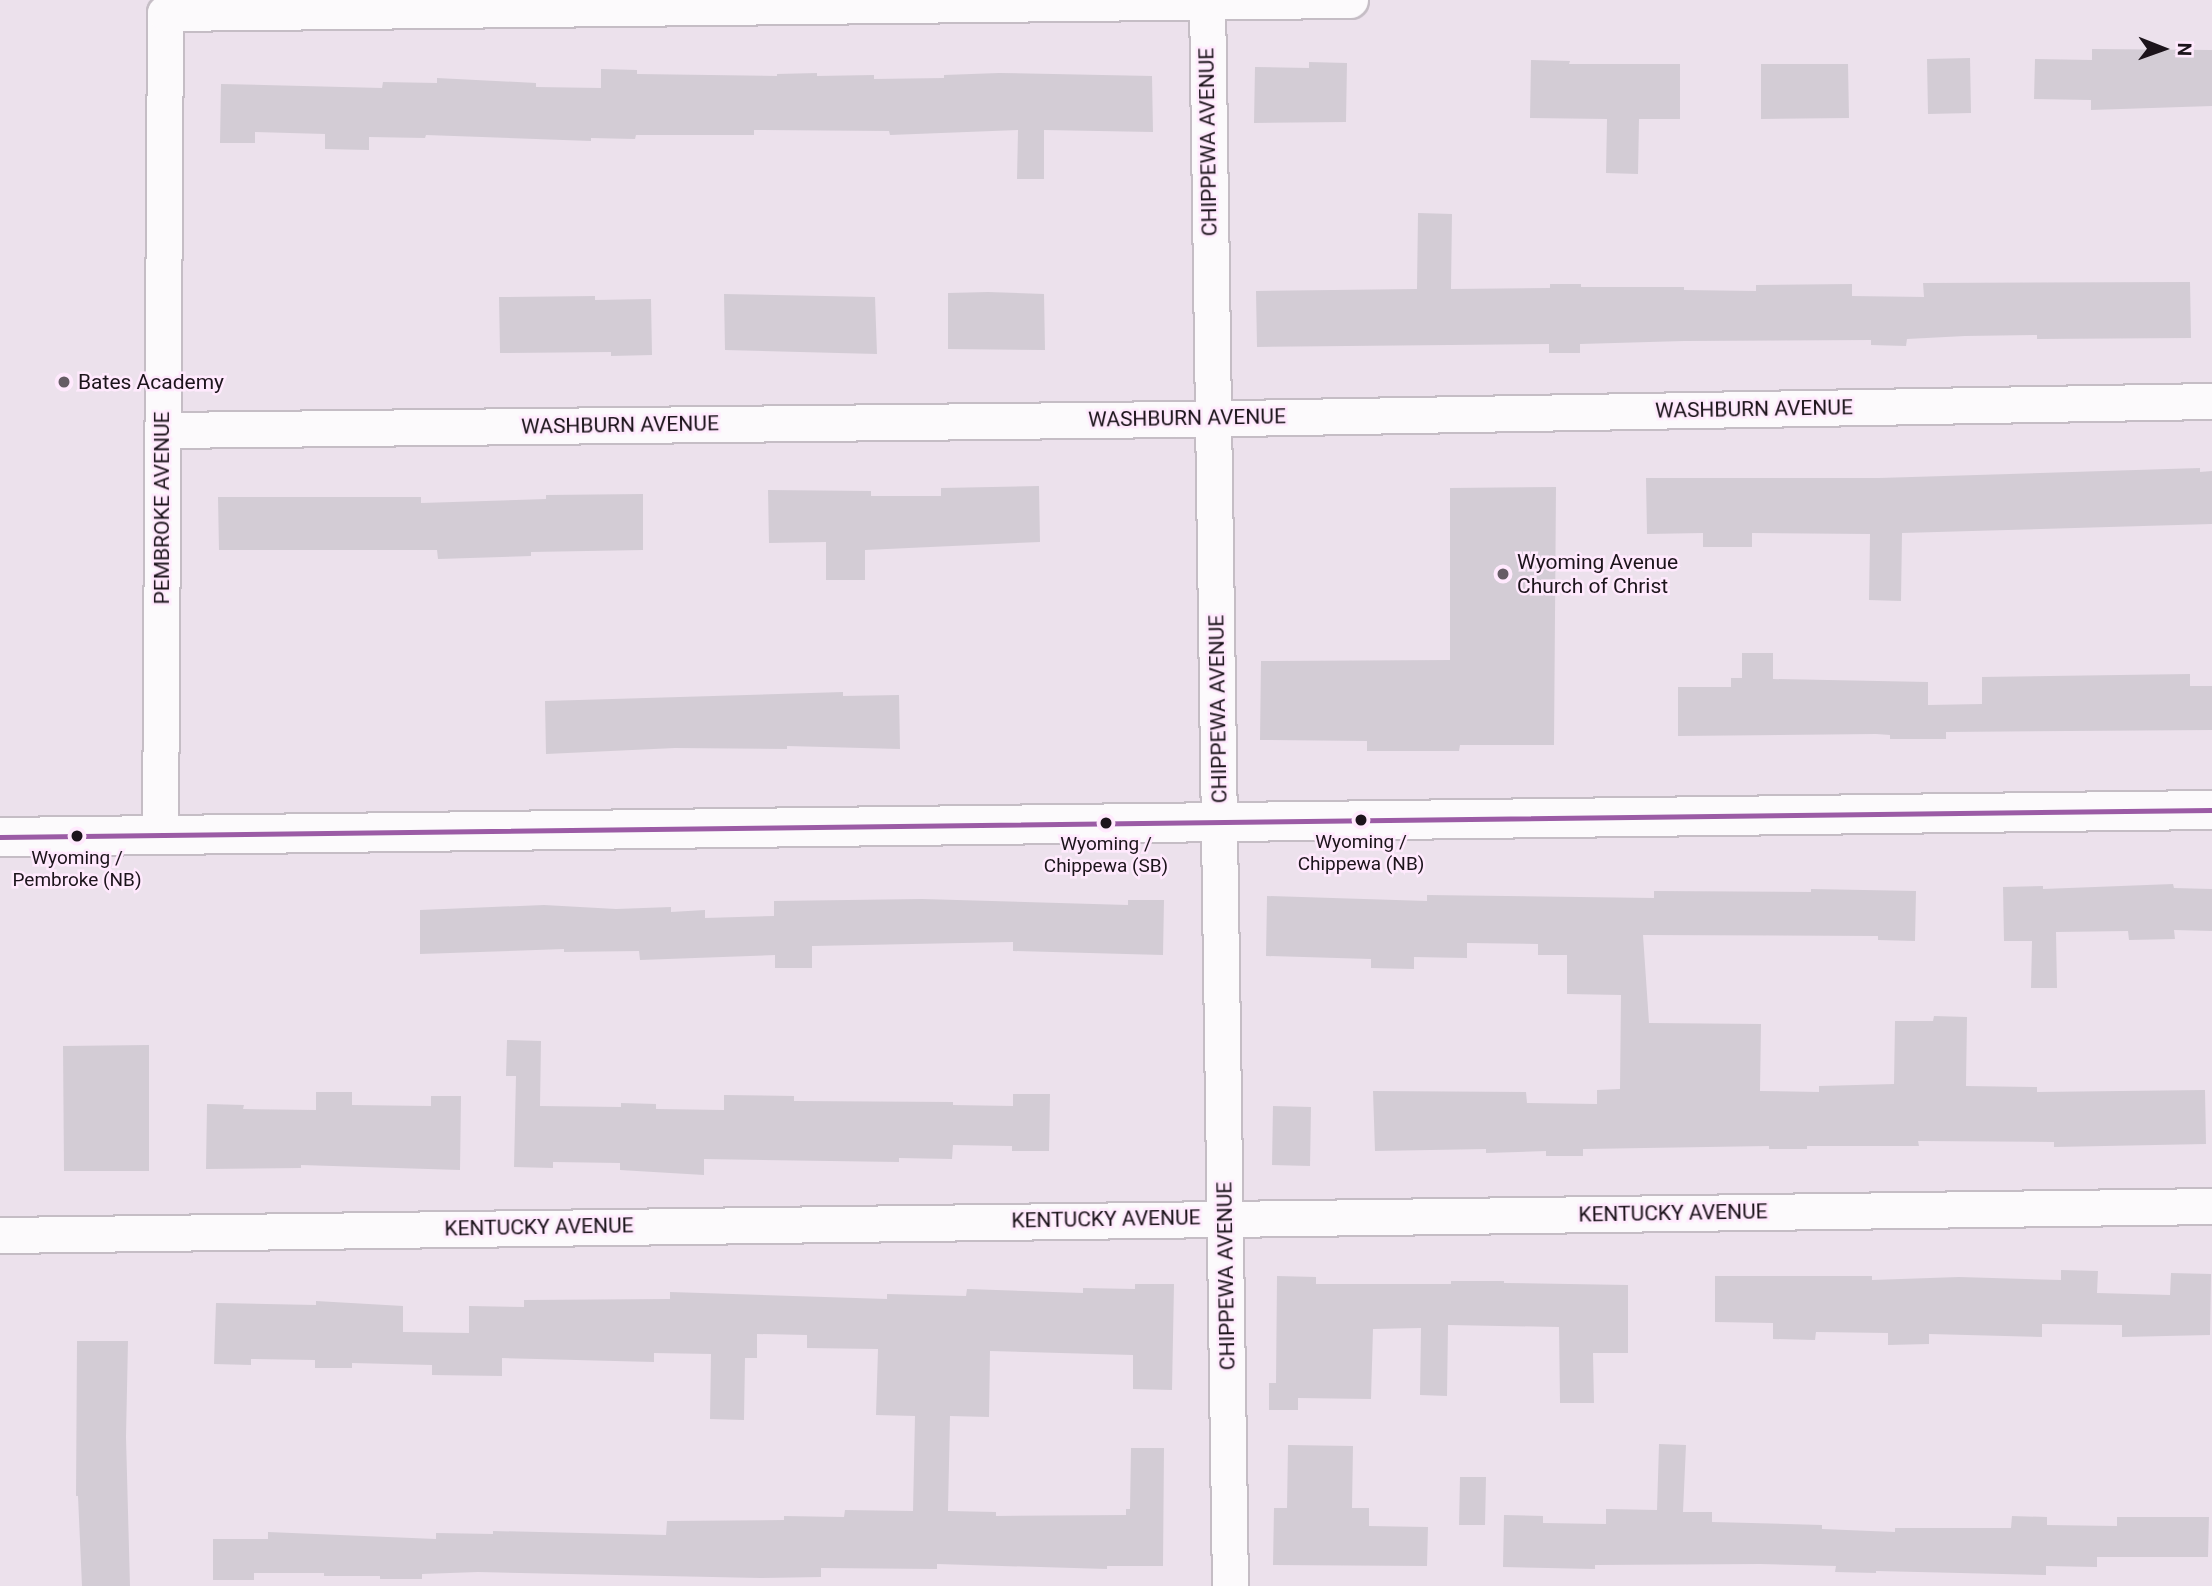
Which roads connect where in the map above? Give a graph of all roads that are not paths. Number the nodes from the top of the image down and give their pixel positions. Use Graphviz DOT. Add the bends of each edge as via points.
graph roads {
  1 [pos="1350,0"];
  2 [pos="1207,1"];
  3 [pos="2212,401"];
  4 [pos="1211,418"];
  5 [pos="163,430"];
  6 [pos="2212,810"];
  7 [pos="1221,821"];
  8 [pos="160,835"];
  9 [pos="0,837"];
  10 [pos="2212,1206"];
  11 [pos="1225,1218"];
  12 [pos="0,1235"];
  13 [pos="1230,1586"];
  1 -- 2 [label="street"];
  2 -- 4 [label="street, CHIPPEWA AVENUE"];
  2 -- 5 [label="street, PEMBROKE AVENUE" via="166,13"];
  3 -- 4 [label="street, WASHBURN AVENUE"];
  4 -- 5 [label="street, WASHBURN AVENUE"];
  4 -- 7 [label="street, CHIPPEWA AVENUE"];
  5 -- 8 [label="street, PEMBROKE AVENUE"];
  6 -- 7 [label="street"];
  7 -- 8 [label="street"];
  7 -- 11 [label="street, CHIPPEWA AVENUE"];
  8 -- 9 [label="street"];
  10 -- 11 [label="street, KENTUCKY AVENUE"];
  11 -- 12 [label="street, KENTUCKY AVENUE"];
  11 -- 13 [label="street, CHIPPEWA AVENUE"];
}
